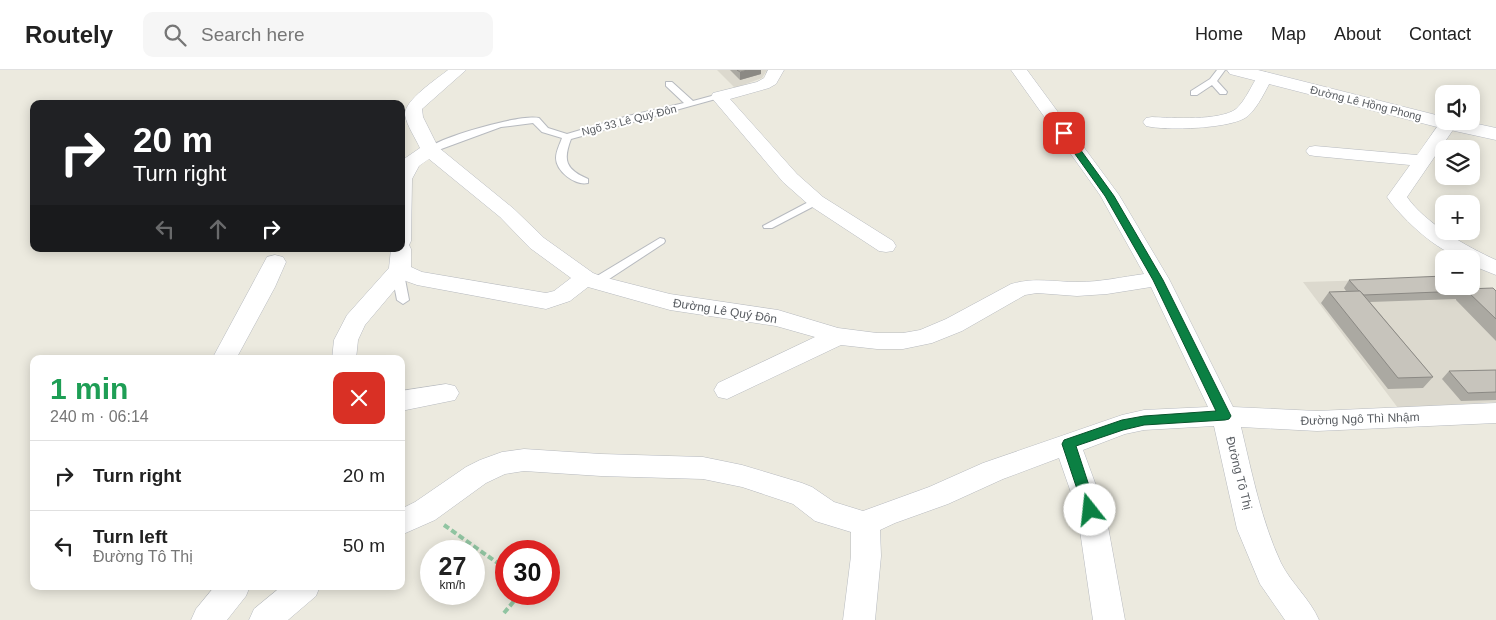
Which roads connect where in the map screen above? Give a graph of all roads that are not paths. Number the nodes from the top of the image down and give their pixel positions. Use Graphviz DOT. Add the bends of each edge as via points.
graph roads {
  1 [pos="458,70"];
  2 [pos="776,70"];
  3 [pos="1019,70"];
  4 [pos="1221,70"];
  5 [pos="1236,70"];
  6 [pos="1265,77"];
  7 [pos="1214,81"];
  8 [pos="669,84"];
  9 [pos="1223,92"];
  10 [pos="1194,93"];
  11 [pos="719,96"];
  12 [pos="691,104"];
  13 [pos="1435,121"];
  14 [pos="1152,122"];
  15 [pos="1444,130"];
  16 [pos="1477,130"];
  17 [pos="1496,134"];
  18 [pos="567,137"];
  19 [pos="430,150"];
  20 [pos="1315,151"];
  21 [pos="1422,161"];
  22 [pos="405,175"];
  23 [pos="584,181"];
  24 [pos="816,202"];
  25 [pos="768,226"];
  26 [pos="660,241"];
  27 [pos="886,246"];
  28 [pos="275,262"];
  29 [pos="400,264"];
  30 [pos="1496,268"];
  31 [pos="590,280"];
  32 [pos="1158,280"];
  33 [pos="402,300"];
  34 [pos="838,336"];
  35 [pos="226,355"];
  36 [pos="344,355"];
  37 [pos="727,390"];
  38 [pos="446,393"];
  39 [pos="405,401"];
  40 [pos="1484,414"];
  41 [pos="1225,416"];
  42 [pos="1496,430"];
  43 [pos="1068,444"];
  44 [pos="405,522"];
  45 [pos="865,524"];
  46 [pos="232,590"];
  47 [pos="300,590"];
  48 [pos="207,620"];
  49 [pos="265,620"];
  50 [pos="859,620"];
  51 [pos="1109,620"];
  52 [pos="1303,620"];
  1 -- 19 [label="street, Đường Lê Quý Đôn" via="414,109 414,117"];
  2 -- 11 [label="street" via="770,81 763,85"];
  3 -- 32 [label="street, Đường Tô Thị" via="1109,196"];
  4 -- 7 [label="lane"];
  5 -- 6 [label="street, Đường Lê Hồng Phong"];
  6 -- 13 [label="street, Đường Lê Hồng Phong"];
  6 -- 14 [label="street" via="1241,113 1201,122"];
  7 -- 9 [label="lane"];
  7 -- 10 [label="lane"];
  8 -- 12 [label="lane, Ngõ 33 Lê Quý Đôn"];
  11 -- 12 [label="lane, Ngõ 33 Lê Quý Đôn"];
  11 -- 24 [label="street" via="790,178"];
  12 -- 18 [label="lane, Ngõ 33 Lê Quý Đôn"];
  15 -- 21 [label="street"];
  16 -- 17 [label="street, Đường Lê Hồng Phong"];
  18 -- 19 [label="lane, Ngõ 33 Lê Quý Đôn" via="545,130 536,120 528,119"];
  18 -- 23 [label="lane, Ngõ 33 Lê Quý Đôn" via="560,158 564,168"];
  19 -- 22 [label="street" via="411,162"];
  19 -- 31 [label="street, Đường Lê Quý Đôn" via="507,213 537,243"];
  20 -- 21 [label="street"];
  21 -- 30 [label="street" via="1398,197 1401,205 1452,244"];
  24 -- 25 [label="lane"];
  24 -- 27 [label="street"];
  26 -- 31 [label="lane"];
  28 -- 35 [label="street" via="260,296"];
  29 -- 31 [label="street" via="417,278 546,301 553,301"];
  29 -- 33 [label="lane"];
  29 -- 36 [label="street" via="355,321 346,340"];
  31 -- 34 [label="street, Đường Lê Quý Đôn" via="670,302 778,318"];
  32 -- 34 [label="street, Đường Lê Quý Đôn" via="1108,287 1037,286 1019,289 954,325 903,341"];
  32 -- 41 [label="street, Đường Tô Thị"];
  34 -- 37 [label="street"];
  38 -- 39 [label="street"];
  40 -- 41 [label="street, Đường Ngô Thì Nhậm" via="1317,421"];
  40 -- 42 [label="street"];
  41 -- 43 [label="street, Đường Ngô Thì Nhậm" via="1144,420"];
  41 -- 52 [label="street, Đường Tô Thị" via="1252,529 1271,574"];
  43 -- 45 [label="street, Đường Ngô Thì Nhậm"];
  43 -- 51 [label="street" via="1090,510"];
  44 -- 45 [label="street" via="476,475 502,463 524,460 703,468 742,476 802,495 825,512"];
  45 -- 50 [label="street" via="866,556"];
  46 -- 48 [label="street"];
  47 -- 49 [label="street"];
}
